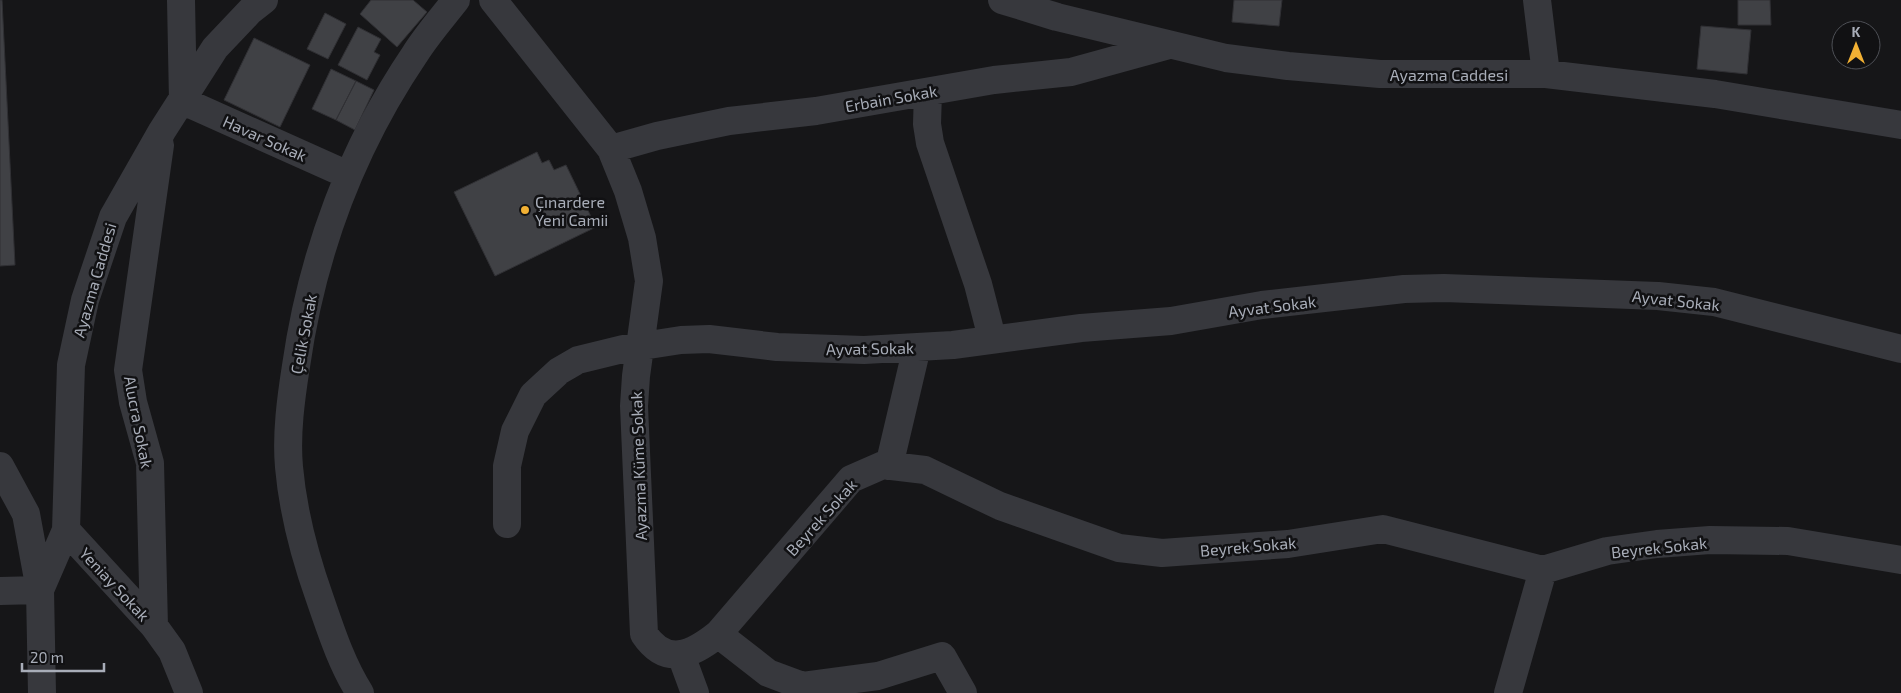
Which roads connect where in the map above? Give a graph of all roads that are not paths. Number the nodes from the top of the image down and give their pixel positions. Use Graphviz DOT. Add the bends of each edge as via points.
graph roads {
  1 [pos="181,0"];
  2 [pos="264,0"];
  3 [pos="456,0"];
  4 [pos="493,0"];
  5 [pos="1002,0"];
  6 [pos="1537,0"];
  7 [pos="1170,44"];
  8 [pos="1546,74"];
  9 [pos="928,92"];
  10 [pos="183,101"];
  11 [pos="1901,125"];
  12 [pos="162,131"];
  13 [pos="611,149"];
  14 [pos="348,174"];
  15 [pos="992,338"];
  16 [pos="640,346"];
  17 [pos="917,347"];
  18 [pos="1901,349"];
  19 [pos="0,466"];
  20 [pos="889,466"];
  21 [pos="507,524"];
  22 [pos="66,530"];
  23 [pos="1901,560"];
  24 [pos="1543,570"];
  25 [pos="0,590"];
  26 [pos="40,590"];
  27 [pos="154,626"];
  28 [pos="718,634"];
  29 [pos="681,655"];
  30 [pos="42,693"];
  31 [pos="189,693"];
  32 [pos="360,693"];
  33 [pos="695,693"];
  34 [pos="963,693"];
  35 [pos="1508,693"];
  1 -- 10 [label="street"];
  2 -- 10 [label="street, Ayazma Caddesi" via="215,48"];
  3 -- 14 [label="street, Çelik Sokak" via="415,54"];
  4 -- 13 [label="street, Ayazma Küme Sokak"];
  5 -- 7 [label="street, Ayazma Caddesi" via="1057,17"];
  6 -- 8 [label="street"];
  7 -- 8 [label="street, Ayazma Caddesi" via="1226,58 1380,74"];
  7 -- 9 [label="street, Erbain Sokak" via="1071,72 994,80"];
  8 -- 11 [label="street, Ayazma Caddesi" via="1715,94"];
  9 -- 13 [label="street, Erbain Sokak" via="816,111 729,121"];
  9 -- 15 [label="street" via="930,143 978,284"];
  10 -- 12 [label="street, Ayazma Caddesi"];
  10 -- 14 [label="street, Havar Sokak"];
  12 -- 22 [label="street, Ayazma Caddesi" via="113,217 85,300 71,365"];
  12 -- 27 [label="street, Alucra Sokak" via="128,370 132,402 150,464"];
  13 -- 16 [label="street, Ayazma Küme Sokak" via="642,238 649,281"];
  14 -- 32 [label="street, Çelik Sokak" via="327,228 300,336 292,392 288,467 309,568 330,628"];
  15 -- 17 [label="street, Ayvat Sokak"];
  15 -- 18 [label="street, Ayvat Sokak" via="1170,321 1262,305 1404,289 1444,288 1658,296 1714,302"];
  16 -- 17 [label="street, Ayvat Sokak" via="709,339 777,347 864,350"];
  16 -- 21 [label="street, Ayvat Sokak" via="578,360 559,371 533,395 515,431 507,466"];
  16 -- 29 [label="street, Ayazma Küme Sokak" via="634,396 634,441 644,634 659,651"];
  17 -- 20 [label="street"];
  19 -- 26 [label="street" via="26,514"];
  20 -- 24 [label="street, Beyrek Sokak" via="925,470 1000,506 1119,548 1162,553 1288,544 1384,530"];
  20 -- 28 [label="street, Beyrek Sokak" via="884,465 851,479"];
  22 -- 26 [label="street, Ayazma Caddesi"];
  22 -- 27 [label="street, Yeniay Sokak"];
  23 -- 24 [label="street, Beyrek Sokak" via="1788,541 1710,540 1607,552"];
  24 -- 35 [label="street"];
  25 -- 26 [label="street"];
  26 -- 30 [label="street, Ayazma Caddesi"];
  27 -- 31 [label="street, Yeniay Sokak" via="172,651"];
  28 -- 29 [label="street, Beyrek Sokak" via="702,646"];
  28 -- 34 [label="street" via="768,674 803,686 878,676 942,656"];
  29 -- 33 [label="street"];
}
